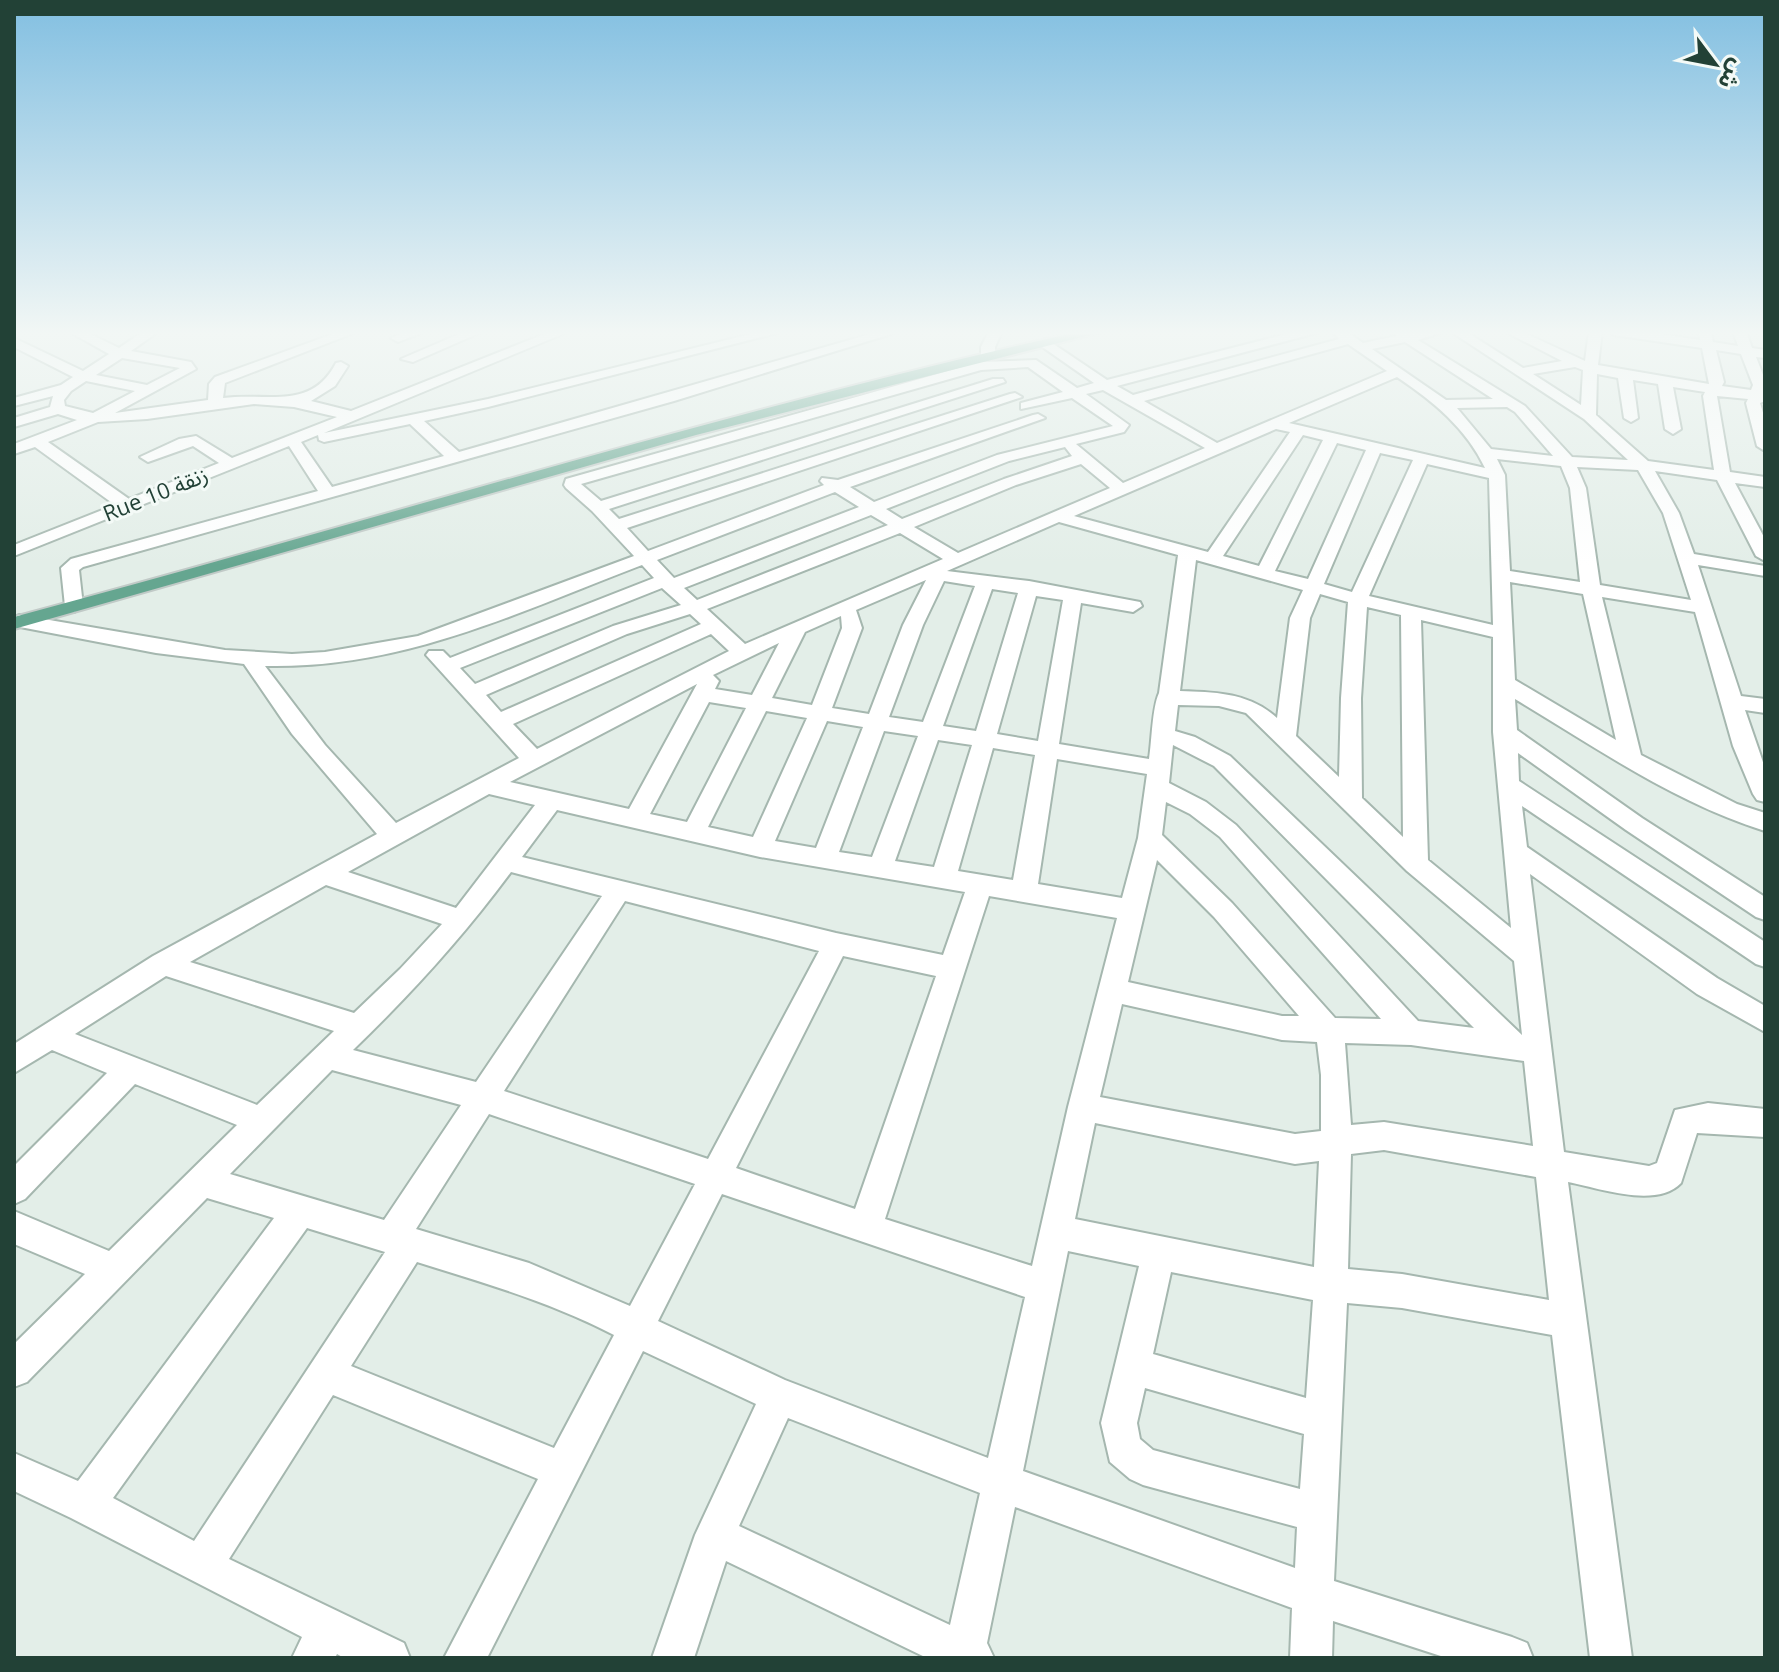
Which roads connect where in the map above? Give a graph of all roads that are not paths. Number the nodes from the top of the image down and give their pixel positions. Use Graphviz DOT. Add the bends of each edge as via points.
graph roads {
  1 [pos="58,409"];
  2 [pos="112,409"];
  3 [pos="171,409"];
  4 [pos="328,409"];
  5 [pos="363,409"];
  6 [pos="455,409"];
  7 [pos="629,409"];
  8 [pos="770,409"];
  9 [pos="823,409"];
  10 [pos="911,409"];
  11 [pos="1018,409"];
  12 [pos="1021,409"];
  13 [pos="1028,409"];
  14 [pos="1097,409"];
  15 [pos="1147,409"];
  16 [pos="1308,409"];
  17 [pos="1448,409"];
  18 [pos="1517,409"];
  19 [pos="1579,409"];
  20 [pos="1589,409"];
  21 [pos="1631,409"];
  22 [pos="1670,409"];
  23 [pos="1712,409"];
  24 [pos="1755,409"];
  25 [pos="348,415"];
  26 [pos="1589,416"];
  27 [pos="1631,418"];
  28 [pos="414,419"];
  29 [pos="91,420"];
  30 [pos="14,423"];
  31 [pos="1273,424"];
  32 [pos="1673,429"];
  33 [pos="761,430"];
  34 [pos="1298,431"];
  35 [pos="1332,438"];
  36 [pos="37,441"];
  37 [pos="293,441"];
  38 [pos="1067,442"];
  39 [pos="1765,446"];
  40 [pos="1375,447"];
  41 [pos="14,449"];
  42 [pos="783,449"];
  43 [pos="1217,449"];
  44 [pos="148,457"];
  45 [pos="455,457"];
  46 [pos="1422,457"];
  47 [pos="1083,458"];
  48 [pos="1567,462"];
  49 [pos="229,463"];
  50 [pos="805,464"];
  51 [pos="1493,464"];
  52 [pos="1643,465"];
  53 [pos="1723,476"];
  54 [pos="1765,482"];
  55 [pos="837,486"];
  56 [pos="1122,490"];
  57 [pos="327,492"];
  58 [pos="126,505"];
  59 [pos="598,507"];
  60 [pos="876,509"];
  61 [pos="1059,517"];
  62 [pos="616,526"];
  63 [pos="903,526"];
  64 [pos="14,533"];
  65 [pos="22,547"];
  66 [pos="1188,551"];
  67 [pos="1765,556"];
  68 [pos="644,557"];
  69 [pos="1213,558"];
  70 [pos="1685,558"];
  71 [pos="955,559"];
  72 [pos="1765,571"];
  73 [pos="1265,573"];
  74 [pos="930,574"];
  75 [pos="1501,575"];
  76 [pos="986,581"];
  77 [pos="668,583"];
  78 [pos="1312,585"];
  79 [pos="1029,587"];
  80 [pos="1590,588"];
  81 [pos="1073,595"];
  82 [pos="1358,599"];
  83 [pos="73,600"];
  84 [pos="1133,606"];
  85 [pos="844,607"];
  86 [pos="1702,607"];
  87 [pos="692,608"];
  88 [pos="1411,612"];
  89 [pos="16,618"];
  90 [pos="713,626"];
  91 [pos="797,628"];
  92 [pos="1502,633"];
  93 [pos="424,641"];
  94 [pos="742,652"];
  95 [pos="251,659"];
  96 [pos="716,666"];
  97 [pos="445,667"];
  98 [pos="1503,682"];
  99 [pos="470,694"];
  100 [pos="703,694"];
  101 [pos="1166,698"];
  102 [pos="1731,701"];
  103 [pos="759,702"];
  104 [pos="1765,706"];
  105 [pos="820,712"];
  106 [pos="498,722"];
  107 [pos="876,722"];
  108 [pos="928,731"];
  109 [pos="1504,732"];
  110 [pos="1161,734"];
  111 [pos="1285,737"];
  112 [pos="983,740"];
  113 [pos="1754,747"];
  114 [pos="1047,751"];
  115 [pos="1631,759"];
  116 [pos="534,760"];
  117 [pos="1158,777"];
  118 [pos="1762,783"];
  119 [pos="486,785"];
  120 [pos="1508,785"];
  121 [pos="1350,800"];
  122 [pos="550,802"];
  123 [pos="635,821"];
  124 [pos="1765,822"];
  125 [pos="693,833"];
  126 [pos="393,835"];
  127 [pos="1150,838"];
  128 [pos="760,848"];
  129 [pos="1514,850"];
  130 [pos="824,859"];
  131 [pos="506,862"];
  132 [pos="1416,864"];
  133 [pos="879,870"];
  134 [pos="323,874"];
  135 [pos="943,880"];
  136 [pos="980,886"];
  137 [pos="619,890"];
  138 [pos="1024,892"];
  139 [pos="1132,910"];
  140 [pos="1765,910"];
  141 [pos="461,920"];
  142 [pos="836,944"];
  143 [pos="1527,956"];
  144 [pos="1765,956"];
  145 [pos="162,964"];
  146 [pos="951,968"];
  147 [pos="1112,990"];
  148 [pos="1765,1020"];
  149 [pos="357,1026"];
  150 [pos="1329,1031"];
  151 [pos="1411,1033"];
  152 [pos="48,1036"];
  153 [pos="1523,1048"];
  154 [pos="327,1056"];
  155 [pos="14,1060"];
  156 [pos="129,1071"];
  157 [pos="481,1099"];
  158 [pos="1083,1107"];
  159 [pos="261,1121"];
  160 [pos="1765,1123"];
  161 [pos="1334,1144"];
  162 [pos="1552,1167"];
  163 [pos="717,1175"];
  164 [pos="203,1181"];
  165 [pos="14,1188"];
  166 [pos="299,1212"];
  167 [pos="14,1227"];
  168 [pos="865,1229"];
  169 [pos="1057,1232"];
  170 [pos="401,1240"];
  171 [pos="1159,1252"];
  172 [pos="114,1270"];
  173 [pos="1331,1286"];
  174 [pos="1045,1287"];
  175 [pos="1568,1321"];
  176 [pos="637,1328"];
  177 [pos="1131,1366"];
  178 [pos="14,1369"];
  179 [pos="325,1374"];
  180 [pos="779,1396"];
  181 [pos="1323,1421"];
  182 [pos="563,1470"];
  183 [pos="14,1472"];
  184 [pos="1000,1482"];
  185 [pos="85,1504"];
  186 [pos="1319,1514"];
  187 [pos="715,1535"];
  188 [pos="201,1566"];
  189 [pos="1313,1595"];
  190 [pos="321,1644"];
  191 [pos="967,1657"];
  192 [pos="389,1658"];
  193 [pos="465,1658"];
  194 [pos="673,1658"];
  195 [pos="1311,1658"];
  196 [pos="1512,1658"];
  197 [pos="1611,1658"];
  1 -- 29 [label="street"];
  1 -- 30 [label="street"];
  2 -- 29 [label="street"];
  3 -- 29 [label="street"];
  4 -- 25 [label="street"];
  5 -- 25 [label="street, Rue 10 زنقة"];
  6 -- 28 [label="street"];
  7 -- 45 [label="street"];
  8 -- 83 [label="main road"];
  9 -- 33 [label="street"];
  10 -- 42 [label="street"];
  11 -- 50 [label="street"];
  12 -- 55 [label="street"];
  13 -- 38 [label="street"];
  14 -- 38 [label="street" via="1121,427"];
  15 -- 43 [label="street"];
  16 -- 31 [label="street"];
  17 -- 51 [label="street"];
  18 -- 48 [label="street"];
  19 -- 26 [label="street"];
  20 -- 26 [label="street"];
  21 -- 27 [label="street"];
  22 -- 32 [label="street"];
  23 -- 53 [label="street"];
  24 -- 39 [label="street"];
  25 -- 37 [label="street, Rue 10 زنقة"];
  26 -- 52 [label="street"];
  28 -- 37 [label="street"];
  28 -- 45 [label="street"];
  29 -- 36 [label="street"];
  31 -- 34 [label="street"];
  31 -- 43 [label="street"];
  33 -- 42 [label="street"];
  33 -- 59 [label="street" via="572,482"];
  34 -- 35 [label="street"];
  34 -- 69 [label="street"];
  35 -- 40 [label="street"];
  35 -- 73 [label="street"];
  36 -- 41 [label="street"];
  36 -- 58 [label="street"];
  37 -- 49 [label="street, Rue 10 زنقة"];
  37 -- 57 [label="street"];
  38 -- 47 [label="street"];
  38 -- 60 [label="street" via="1003,458"];
  40 -- 46 [label="street"];
  40 -- 78 [label="street"];
  42 -- 50 [label="street"];
  42 -- 59 [label="street"];
  43 -- 56 [label="street"];
  44 -- 49 [label="street" via="196,441"];
  45 -- 57 [label="street"];
  46 -- 51 [label="street"];
  46 -- 82 [label="street"];
  47 -- 56 [label="street"];
  47 -- 63 [label="street"];
  48 -- 51 [label="street"];
  48 -- 52 [label="street"];
  48 -- 80 [label="street" via="1578,488"];
  49 -- 58 [label="street, Rue 10 زنقة"];
  50 -- 55 [label="street"];
  50 -- 62 [label="street"];
  51 -- 75 [label="street"];
  52 -- 53 [label="street"];
  52 -- 70 [label="street" via="1671,513"];
  53 -- 54 [label="street"];
  53 -- 67 [label="street"];
  55 -- 60 [label="street"];
  55 -- 68 [label="street"];
  56 -- 61 [label="street"];
  57 -- 83 [label="street" via="77,563 70,568"];
  58 -- 65 [label="street, Rue 10 زنقة"];
  59 -- 62 [label="street"];
  60 -- 63 [label="street"];
  60 -- 77 [label="street"];
  61 -- 66 [label="street"];
  61 -- 71 [label="street"];
  62 -- 68 [label="street"];
  63 -- 71 [label="street"];
  63 -- 87 [label="street"];
  64 -- 65 [label="street"];
  66 -- 69 [label="street"];
  66 -- 101 [label="street"];
  68 -- 77 [label="street"];
  68 -- 93 [label="street"];
  69 -- 73 [label="street"];
  70 -- 72 [label="street"];
  70 -- 86 [label="street"];
  71 -- 74 [label="street"];
  73 -- 78 [label="street"];
  74 -- 76 [label="street"];
  74 -- 85 [label="street"];
  74 -- 107 [label="street"];
  75 -- 80 [label="street"];
  75 -- 92 [label="street"];
  76 -- 79 [label="street"];
  76 -- 108 [label="street"];
  77 -- 87 [label="street"];
  77 -- 97 [label="street"];
  78 -- 82 [label="street"];
  78 -- 111 [label="street" via="1296,637"];
  79 -- 81 [label="street"];
  79 -- 112 [label="street"];
  80 -- 86 [label="street"];
  80 -- 115 [label="street"];
  81 -- 84 [label="street"];
  81 -- 114 [label="street"];
  82 -- 88 [label="street"];
  82 -- 121 [label="street"];
  83 -- 89 [label="main road"];
  85 -- 91 [label="street"];
  85 -- 105 [label="street" via="852,628"];
  86 -- 102 [label="street"];
  87 -- 90 [label="street"];
  87 -- 99 [label="street" via="620,630"];
  88 -- 92 [label="street"];
  88 -- 132 [label="street"];
  89 -- 95 [label="street"];
  90 -- 94 [label="street"];
  90 -- 106 [label="street"];
  91 -- 94 [label="street"];
  91 -- 103 [label="street"];
  92 -- 98 [label="street"];
  93 -- 95 [label="street" via="379,652"];
  93 -- 97 [label="street"];
  94 -- 96 [label="street"];
  95 -- 126 [label="street" via="322,761"];
  96 -- 100 [label="street"];
  96 -- 116 [label="street"];
  97 -- 99 [label="street"];
  98 -- 109 [label="street"];
  98 -- 115 [label="street"];
  99 -- 106 [label="street"];
  100 -- 103 [label="street"];
  100 -- 123 [label="street"];
  101 -- 110 [label="street"];
  101 -- 111 [label="street" via="1242,704"];
  102 -- 104 [label="street"];
  102 -- 113 [label="street"];
  103 -- 105 [label="street"];
  103 -- 125 [label="street"];
  105 -- 107 [label="street"];
  105 -- 128 [label="street"];
  106 -- 116 [label="street"];
  107 -- 108 [label="street"];
  107 -- 130 [label="street"];
  108 -- 112 [label="street"];
  108 -- 133 [label="street"];
  109 -- 120 [label="street"];
  109 -- 140 [label="street"];
  110 -- 117 [label="street"];
  110 -- 153 [label="street" via="1222,761"];
  111 -- 121 [label="street"];
  112 -- 114 [label="street"];
  112 -- 135 [label="street"];
  113 -- 118 [label="street"];
  114 -- 117 [label="street"];
  114 -- 138 [label="street"];
  115 -- 124 [label="street" via="1729,810"];
  116 -- 119 [label="street"];
  117 -- 127 [label="street"];
  117 -- 151 [label="street" via="1228,831"];
  119 -- 122 [label="street"];
  119 -- 126 [label="street"];
  120 -- 129 [label="street"];
  120 -- 144 [label="street"];
  121 -- 132 [label="street"];
  122 -- 123 [label="street"];
  122 -- 131 [label="street"];
  123 -- 125 [label="street"];
  125 -- 128 [label="street"];
  126 -- 134 [label="street"];
  127 -- 139 [label="street"];
  127 -- 150 [label="street" via="1223,910"];
  128 -- 130 [label="street"];
  129 -- 143 [label="street"];
  129 -- 148 [label="street" via="1707,986"];
  130 -- 133 [label="street"];
  131 -- 137 [label="street"];
  131 -- 141 [label="street"];
  132 -- 143 [label="street"];
  133 -- 135 [label="street"];
  134 -- 141 [label="street"];
  134 -- 145 [label="street"];
  135 -- 136 [label="street"];
  136 -- 138 [label="street"];
  136 -- 146 [label="street"];
  137 -- 142 [label="street"];
  137 -- 157 [label="street"];
  138 -- 139 [label="street"];
  139 -- 147 [label="street"];
  141 -- 149 [label="street"];
  142 -- 146 [label="street"];
  142 -- 163 [label="street"];
  143 -- 153 [label="street"];
  145 -- 149 [label="street"];
  145 -- 152 [label="street"];
  146 -- 168 [label="street"];
  147 -- 150 [label="street" via="1245,1022"];
  147 -- 158 [label="street"];
  149 -- 154 [label="street"];
  150 -- 151 [label="street"];
  150 -- 161 [label="street"];
  151 -- 153 [label="street"];
  152 -- 155 [label="street"];
  152 -- 156 [label="street"];
  153 -- 162 [label="street"];
  154 -- 157 [label="street"];
  154 -- 159 [label="street"];
  156 -- 159 [label="street"];
  156 -- 165 [label="street"];
  157 -- 163 [label="street"];
  157 -- 170 [label="street"];
  158 -- 161 [label="street" via="1295,1149"];
  158 -- 169 [label="street"];
  159 -- 164 [label="street"];
  160 -- 162 [label="street" via="1686,1120 1670,1172 1656,1180"];
  161 -- 162 [label="street" via="1384,1136"];
  161 -- 173 [label="street"];
  162 -- 175 [label="street"];
  163 -- 168 [label="street"];
  163 -- 176 [label="street"];
  164 -- 166 [label="street"];
  164 -- 172 [label="street"];
  166 -- 170 [label="street"];
  166 -- 185 [label="street"];
  167 -- 172 [label="street"];
  168 -- 174 [label="street"];
  169 -- 171 [label="street"];
  169 -- 174 [label="street"];
  170 -- 176 [label="street" via="529,1280"];
  170 -- 179 [label="street"];
  171 -- 173 [label="street"];
  171 -- 177 [label="street"];
  172 -- 178 [label="street"];
  173 -- 175 [label="street" via="1402,1291"];
  173 -- 181 [label="street"];
  174 -- 184 [label="street"];
  175 -- 197 [label="street"];
  176 -- 180 [label="street"];
  176 -- 182 [label="street"];
  177 -- 181 [label="street"];
  177 -- 186 [label="street" via="1119,1432 1123,1449 1134,1460"];
  179 -- 182 [label="street"];
  179 -- 188 [label="street"];
  180 -- 184 [label="street"];
  180 -- 187 [label="street"];
  181 -- 186 [label="street"];
  182 -- 193 [label="street"];
  183 -- 185 [label="street"];
  184 -- 189 [label="street"];
  184 -- 191 [label="street"];
  185 -- 188 [label="street"];
  186 -- 189 [label="street"];
  187 -- 191 [label="street"];
  187 -- 194 [label="street"];
  188 -- 190 [label="street"];
  189 -- 195 [label="street"];
  189 -- 196 [label="street"];
  190 -- 192 [label="street"];
}
